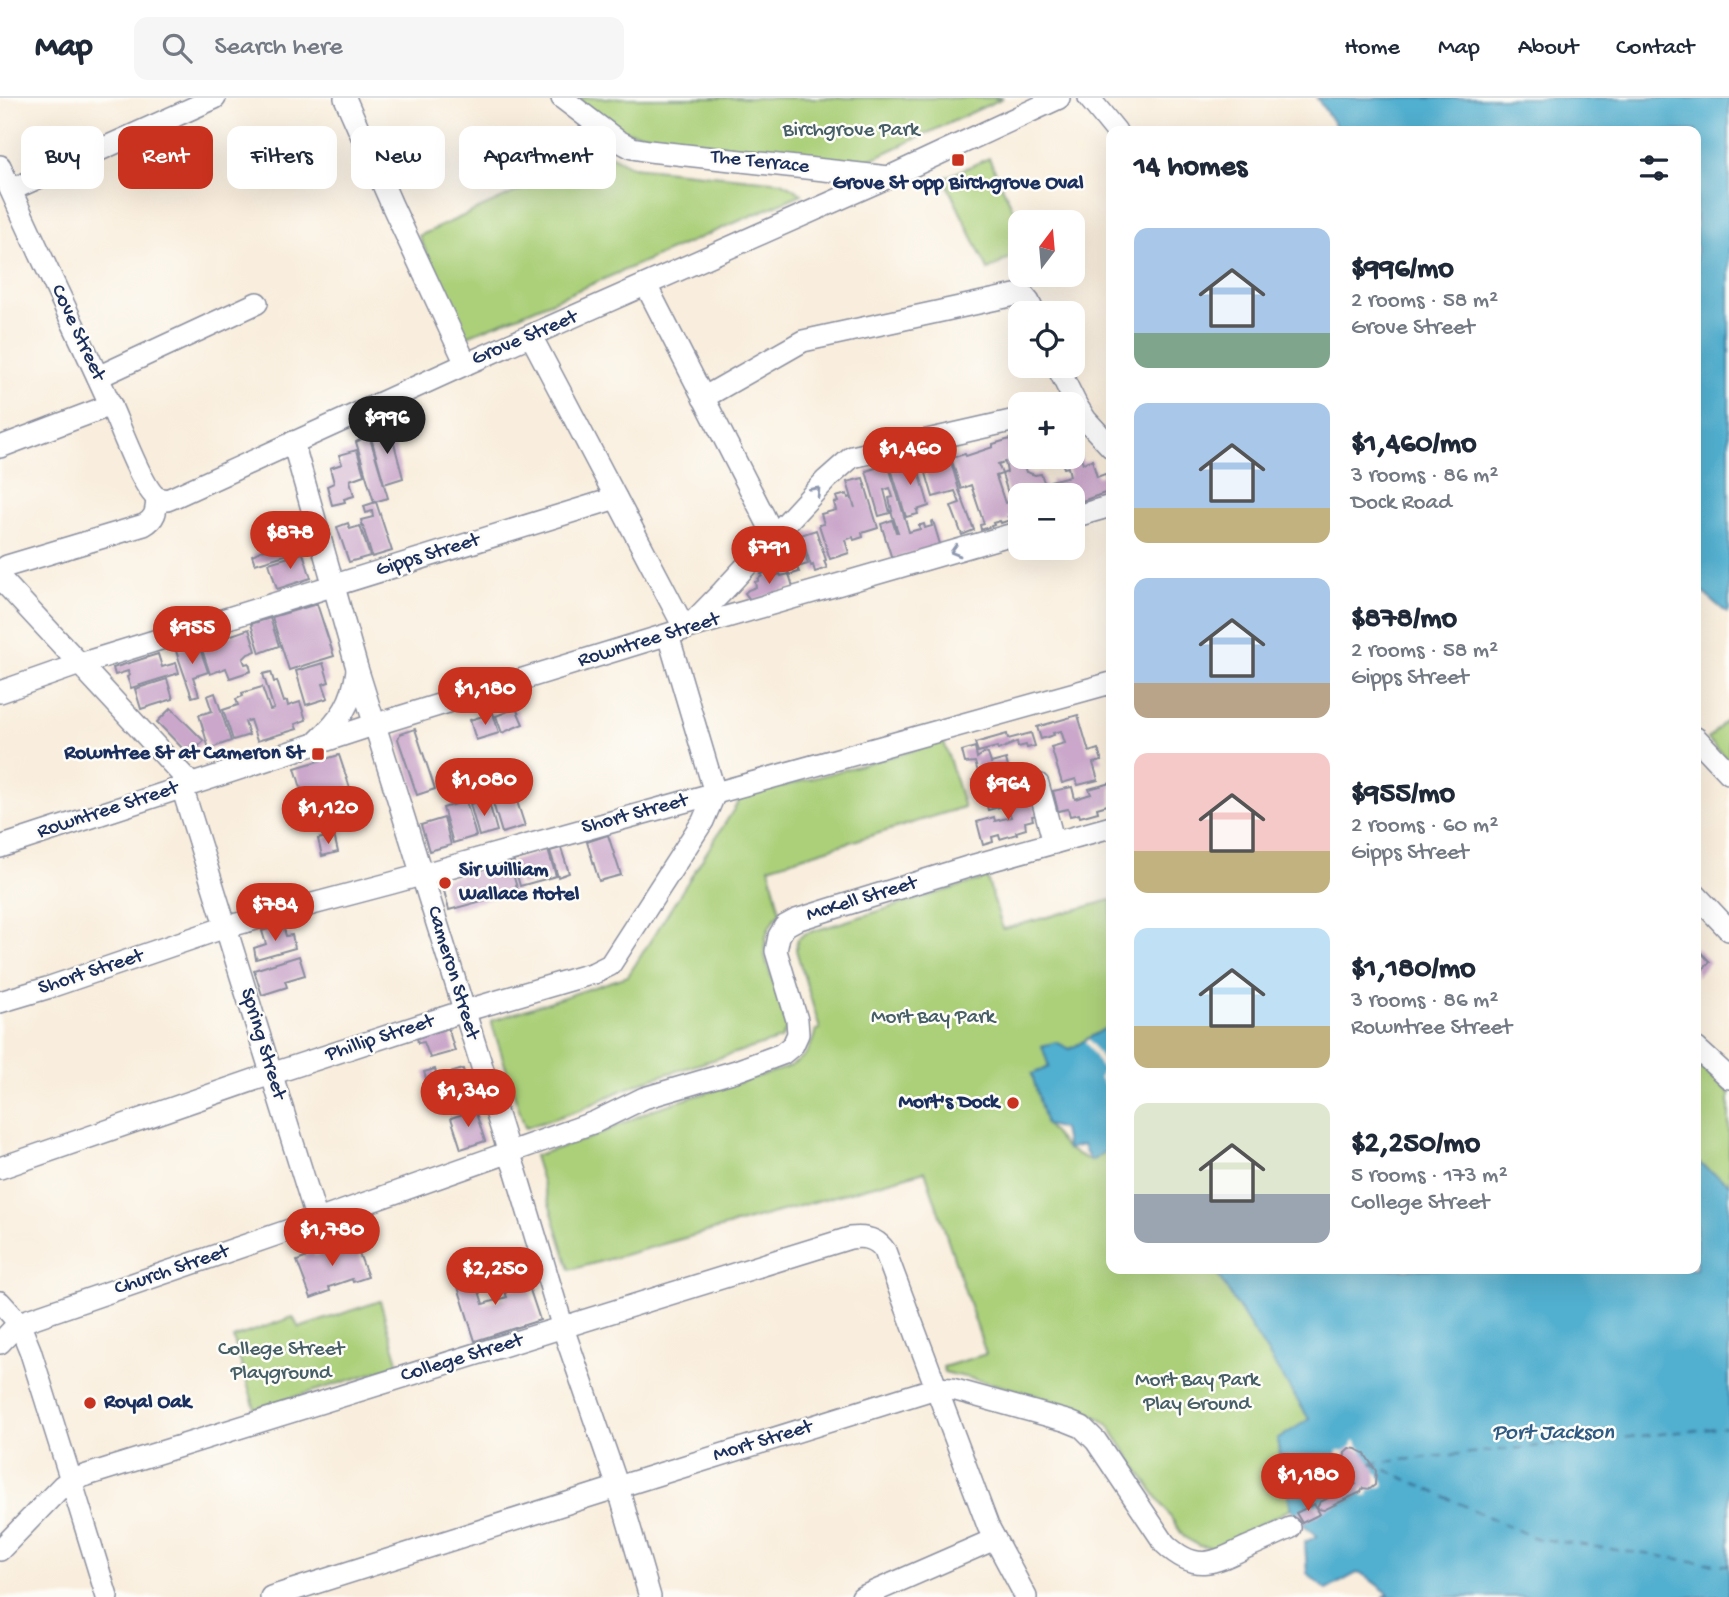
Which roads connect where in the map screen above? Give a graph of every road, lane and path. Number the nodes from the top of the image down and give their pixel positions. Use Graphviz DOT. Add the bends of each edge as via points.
graph roads {
  1 [pos="215,98"];
  2 [pos="345,98"];
  3 [pos="562,98"];
  4 [pos="1059,98"];
  5 [pos="1089,98"];
  6 [pos="1112,126"];
  7 [pos="0,166"];
  8 [pos="889,177"];
  9 [pos="11,190"];
  10 [pos="646,285"];
  11 [pos="1023,301"];
  12 [pos="257,303"];
  13 [pos="531,336"];
  14 [pos="466,364"];
  15 [pos="97,377"];
  16 [pos="703,398"];
  17 [pos="111,405"];
  18 [pos="1085,419"];
  19 [pos="1008,422"];
  20 [pos="293,442"];
  21 [pos="1106,442"];
  22 [pos="0,447"];
  23 [pos="157,498"];
  24 [pos="616,498"];
  25 [pos="1106,507"];
  26 [pos="1085,514"];
  27 [pos="1008,535"];
  28 [pos="774,536"];
  29 [pos="0,572"];
  30 [pos="0,578"];
  31 [pos="334,584"];
  32 [pos="723,591"];
  33 [pos="731,616"];
  34 [pos="677,632"];
  35 [pos="80,664"];
  36 [pos="358,668"];
  37 [pos="1106,685"];
  38 [pos="0,692"];
  39 [pos="375,724"];
  40 [pos="316,743"];
  41 [pos="1701,743"];
  42 [pos="1729,773"];
  43 [pos="1038,784"];
  44 [pos="186,786"];
  45 [pos="715,793"];
  46 [pos="1106,828"];
  47 [pos="1054,843"];
  48 [pos="0,847"];
  49 [pos="422,874"];
  50 [pos="1701,900"];
  51 [pos="226,927"];
  52 [pos="1729,930"];
  53 [pos="0,1002"];
  54 [pos="464,1011"];
  55 [pos="1701,1053"];
  56 [pos="271,1074"];
  57 [pos="1729,1078"];
  58 [pos="509,1153"];
  59 [pos="0,1168"];
  60 [pos="317,1220"];
  61 [pos="0,1302"];
  62 [pos="19,1323"];
  63 [pos="563,1328"];
  64 [pos="0,1343"];
  65 [pos="936,1388"];
  66 [pos="71,1480"];
  67 [pos="618,1487"];
  68 [pos="1290,1528"];
  69 [pos="995,1539"];
  70 [pos="0,1550"];
  71 [pos="107,1597"];
  72 [pos="271,1597"];
  73 [pos="650,1597"];
  74 [pos="862,1597"];
  75 [pos="1026,1597"];
  1 -- 9 [label="street"];
  2 -- 14 [label="street"];
  3 -- 8 [label="street, The Terrace" via="632,148"];
  4 -- 8 [label="street, Grove Street"];
  5 -- 6 [label="street"];
  7 -- 9 [label="street, Cove Street"];
  8 -- 10 [label="street, Grove Street"];
  9 -- 15 [label="street, Cove Street"];
  10 -- 13 [label="street, Grove Street"];
  10 -- 16 [label="street"];
  11 -- 16 [label="street" via="1014,295 803,341"];
  12 -- 15 [label="street"];
  13 -- 14 [label="street, Grove Street"];
  13 -- 24 [label="street"];
  14 -- 20 [label="street, Grove Street"];
  15 -- 17 [label="street, Cove Street"];
  16 -- 28 [label="street"];
  17 -- 22 [label="street"];
  17 -- 23 [label="street, Cove Street" via="144,481"];
  18 -- 21 [label="street"];
  28 -- 19 [label="street, one-way" via="852,457"];
  20 -- 23 [label="street, Grove Street" via="172,498"];
  20 -- 31 [label="street, Cameron Street"];
  23 -- 29 [label="street" via="152,520 144,524"];
  24 -- 31 [label="street, Gipps Street"];
  24 -- 34 [label="street"];
  25 -- 26 [label="street"];
  27 -- 33 [label="street, Rowntree Street, one-way"];
  28 -- 32 [label="street"];
  30 -- 35 [label="street, Spring Street"];
  31 -- 35 [label="street, Gipps Street"];
  31 -- 36 [label="street, Cameron Street"];
  32 -- 33 [label="street"];
  32 -- 34 [label="street"];
  33 -- 34 [label="street, Rowntree Street"];
  34 -- 39 [label="street, Rowntree Street"];
  34 -- 45 [label="street"];
  35 -- 38 [label="street, Gipps Street"];
  35 -- 44 [label="street, Spring Street"];
  36 -- 39 [label="street, Cameron Street"];
  36 -- 40 [label="street" via="346,708"];
  37 -- 45 [label="street, Short Street"];
  39 -- 40 [label="street, Rowntree Street"];
  39 -- 49 [label="street, Cameron Street"];
  40 -- 44 [label="street, Rowntree Street"];
  41 -- 42 [label="street"];
  43 -- 47 [label="street"];
  44 -- 48 [label="street, Rowntree Street"];
  44 -- 51 [label="street, Spring Street"];
  45 -- 49 [label="street, Short Street"];
  45 -- 54 [label="street, Phillip Street" via="703,821 610,965"];
  46 -- 47 [label="street, McKell Street"];
  47 -- 58 [label="street, McKell Street" via="785,926 776,951 797,1020 793,1045 782,1054 644,1098 595,1122"];
  49 -- 51 [label="street, Short Street"];
  49 -- 54 [label="street, Cameron Street"];
  50 -- 52 [label="street"];
  51 -- 53 [label="street, Short Street"];
  51 -- 56 [label="street, Spring Street"];
  54 -- 56 [label="street, Phillip Street"];
  54 -- 58 [label="street, Cameron Street"];
  55 -- 57 [label="street"];
  56 -- 59 [label="street, Phillip Street"];
  56 -- 60 [label="street, Spring Street"];
  58 -- 60 [label="street, Church Street"];
  58 -- 63 [label="street, Cameron Street"];
  60 -- 62 [label="street, Church Street"];
  61 -- 62 [label="street"];
  62 -- 64 [label="street, Church Street"];
  62 -- 66 [label="street"];
  63 -- 65 [label="street, College Street" via="850,1238 869,1238 885,1251"];
  63 -- 66 [label="street, College Street"];
  63 -- 67 [label="street, Cameron Street"];
  65 -- 67 [label="street, Mort Street"];
  65 -- 68 [label="street, Mort Street" via="1082,1427 1165,1544 1190,1560 1217,1561"];
  65 -- 69 [label="street, College Street"];
  66 -- 70 [label="street, College Street"];
  66 -- 71 [label="street"];
  67 -- 72 [label="street, Mort Street"];
  67 -- 73 [label="street, Cameron Street"];
  69 -- 74 [label="street"];
  69 -- 75 [label="street, College Street"];
}
